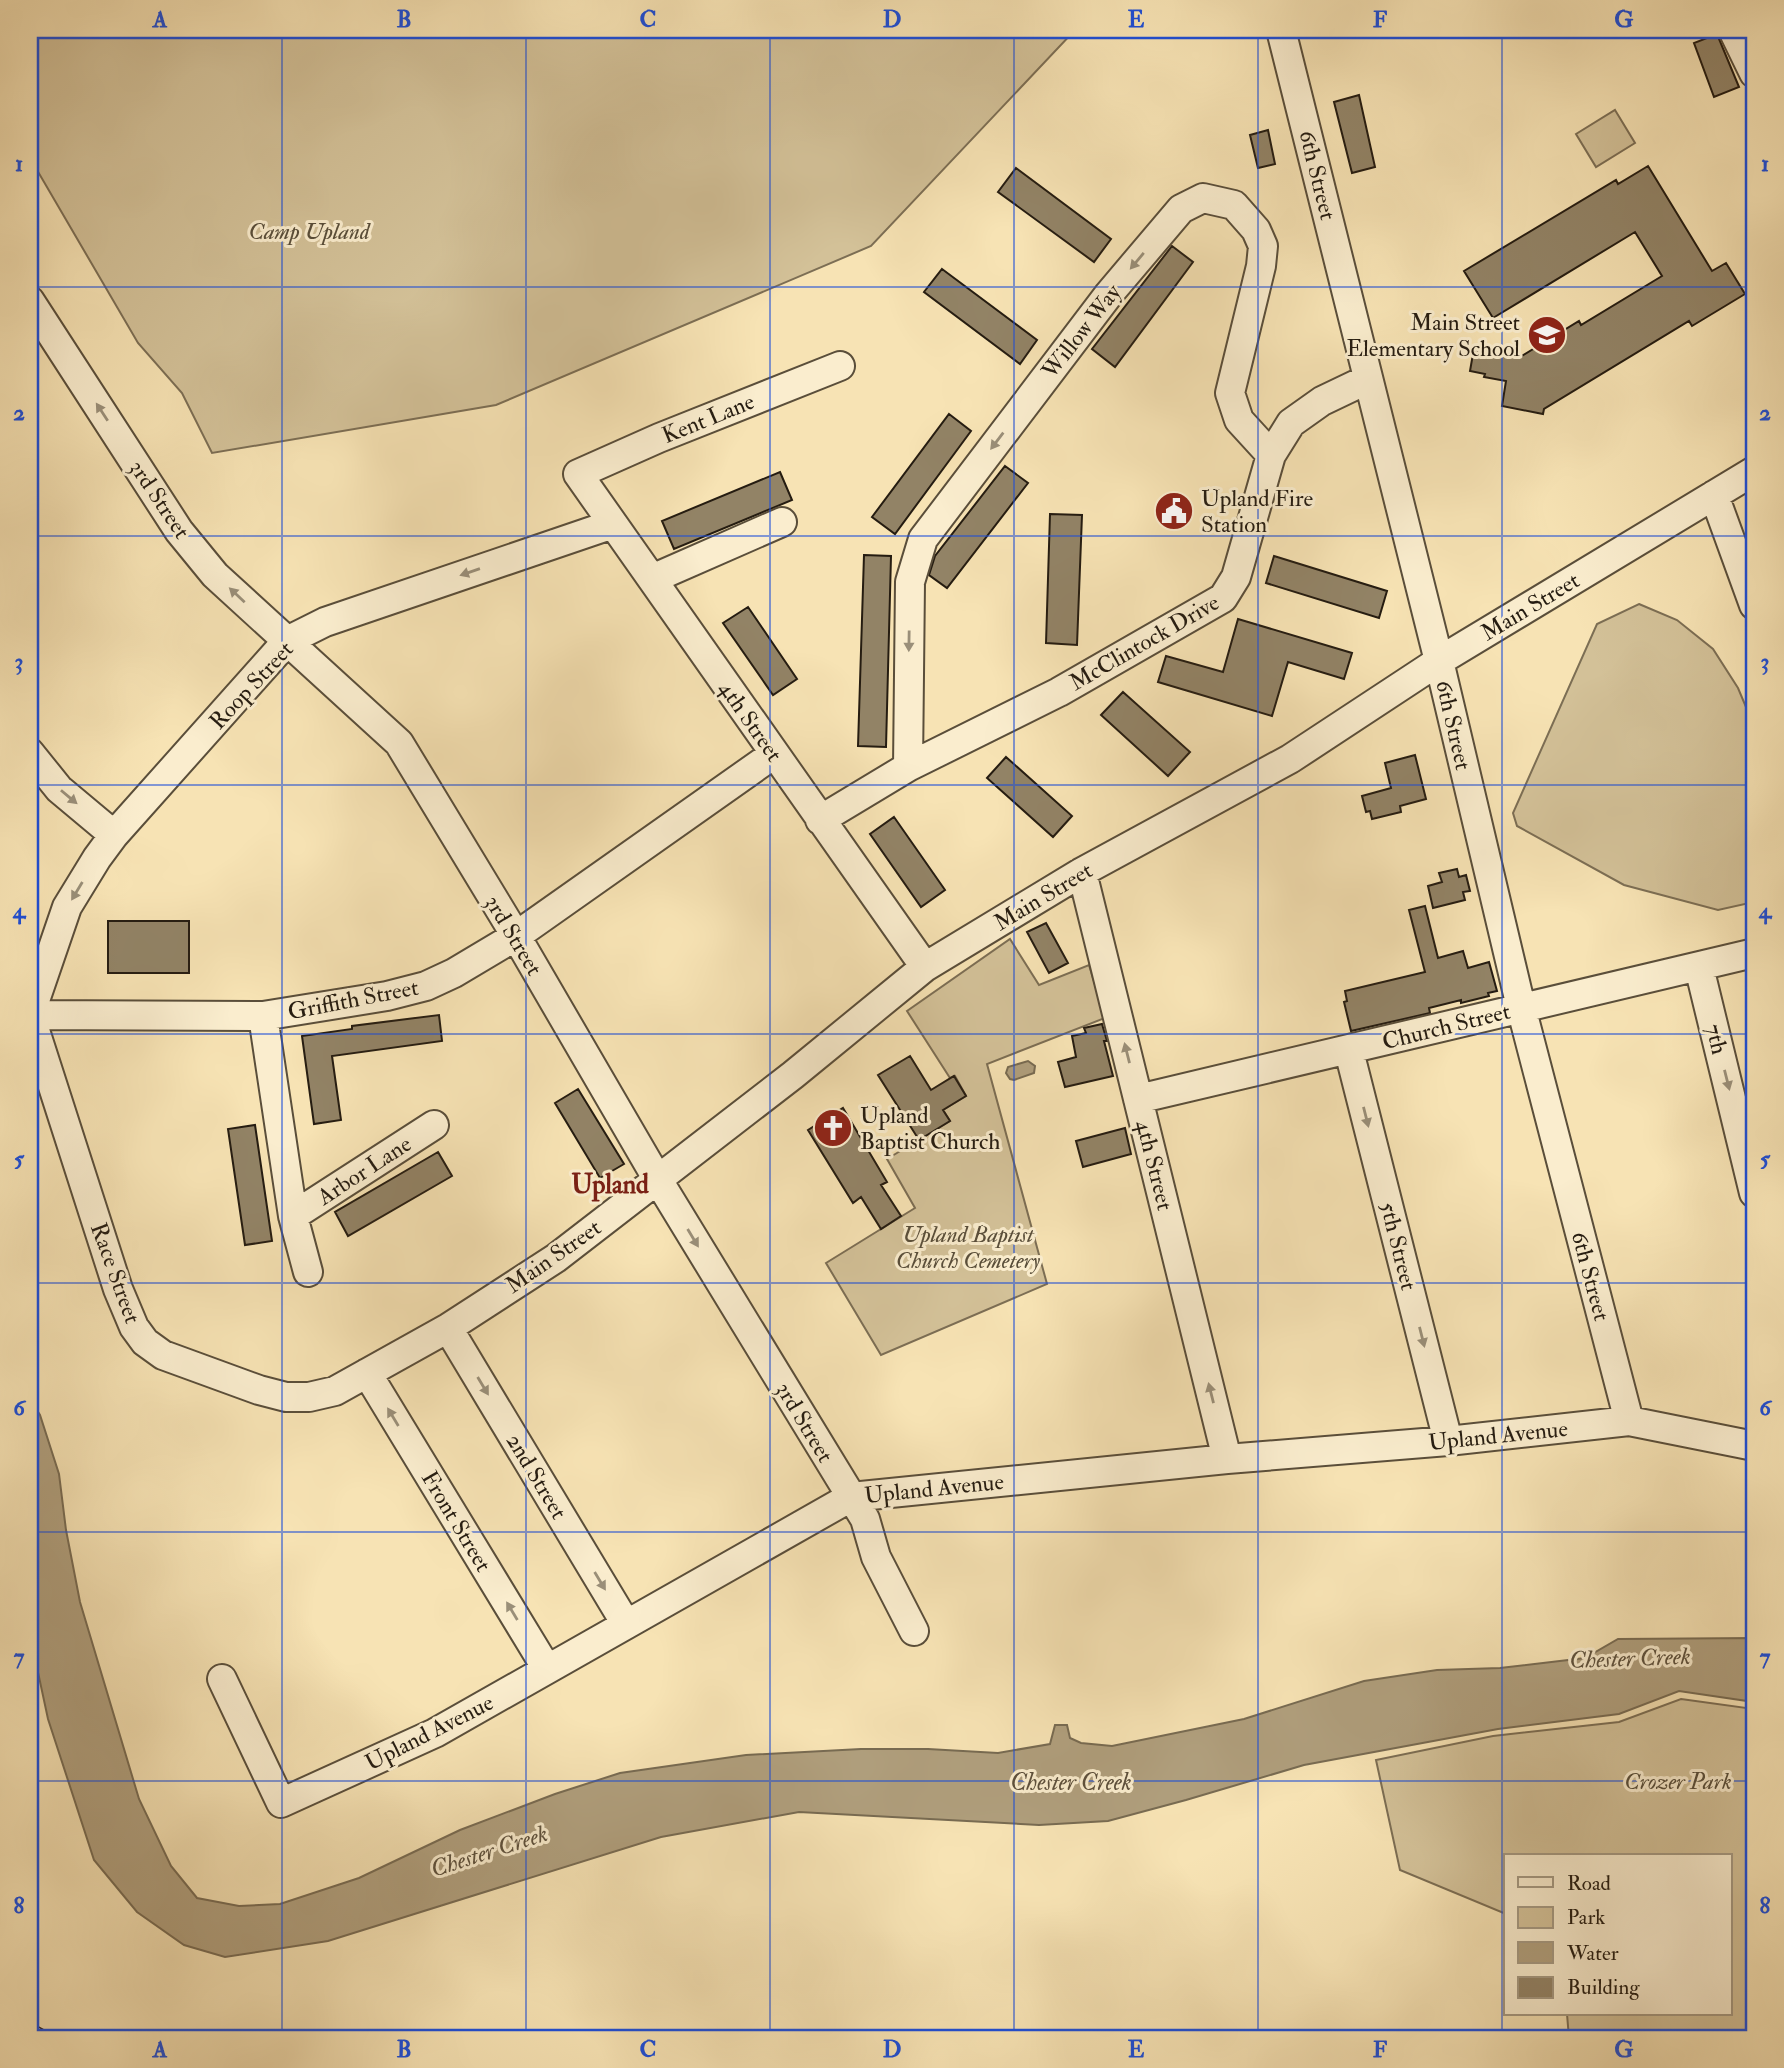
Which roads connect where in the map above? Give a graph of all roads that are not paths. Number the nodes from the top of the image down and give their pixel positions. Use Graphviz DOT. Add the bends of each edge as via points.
graph roads {
  1 [pos="1281,30"];
  2 [pos="1733,30"];
  3 [pos="1754,73"];
  4 [pos="30,301"];
  5 [pos="841,366"];
  6 [pos="1368,379"];
  7 [pos="1271,455"];
  8 [pos="1754,471"];
  9 [pos="578,474"];
  10 [pos="1714,495"];
  11 [pos="782,522"];
  12 [pos="613,524"];
  13 [pos="652,579"];
  14 [pos="1754,604"];
  15 [pos="287,641"];
  16 [pos="1439,661"];
  17 [pos="30,753"];
  18 [pos="775,754"];
  19 [pos="908,767"];
  20 [pos="820,820"];
  21 [pos="114,835"];
  22 [pos="1082,872"];
  23 [pos="516,936"];
  24 [pos="40,947"];
  25 [pos="1754,953"];
  26 [pos="925,967"];
  27 [pos="1699,967"];
  28 [pos="1521,1007"];
  29 [pos="30,1015"];
  30 [pos="263,1016"];
  31 [pos="1349,1051"];
  32 [pos="1138,1099"];
  33 [pos="434,1125"];
  34 [pos="658,1180"];
  35 [pos="1754,1193"];
  36 [pos="293,1216"];
  37 [pos="309,1272"];
  38 [pos="448,1328"];
  39 [pos="367,1373"];
  40 [pos="1629,1420"];
  41 [pos="1448,1441"];
  42 [pos="1754,1446"];
  43 [pos="1227,1459"];
  44 [pos="850,1496"];
  45 [pos="626,1624"];
  46 [pos="914,1631"];
  47 [pos="547,1669"];
  48 [pos="222,1679"];
  1 -- 6 [label="street, 6th Street"];
  2 -- 3 [label="street"];
  15 -- 4 [label="street, 3rd Street, one-way" via="215,575 179,531"];
  5 -- 9 [label="street, Kent Lane"];
  6 -- 7 [label="street, McClintock Drive" via="1322,401 1291,423"];
  6 -- 16 [label="street, 6th Street"];
  7 -- 19 [label="street, McClintock Drive" via="1236,578 1223,598 1059,692"];
  7 -- 19 [label="street, Willow Way, one-way" via="1239,420 1230,393 1264,246 1234,205 1203,198 1181,209 1109,294 923,539 910,582"];
  8 -- 10 [label="street, Main Street"];
  9 -- 12 [label="street, 4th Street"];
  10 -- 14 [label="street"];
  10 -- 16 [label="street, Main Street"];
  11 -- 13 [label="street"];
  12 -- 13 [label="street, 4th Street"];
  12 -- 15 [label="street, Roop Street, one-way" via="325,622"];
  13 -- 18 [label="street, 4th Street"];
  15 -- 21 [label="street, Roop Street"];
  15 -- 23 [label="street, 3rd Street" via="399,743"];
  16 -- 22 [label="street, Main Street" via="1290,760"];
  16 -- 28 [label="street, 6th Street"];
  17 -- 21 [label="street, one-way" via="59,789"];
  18 -- 20 [label="street, 4th Street"];
  18 -- 23 [label="street, Griffith Street"];
  19 -- 20 [label="street, McClintock Drive"];
  20 -- 26 [label="street, 4th Street"];
  21 -- 24 [label="street, Roop Street, one-way"];
  22 -- 26 [label="street, Main Street"];
  32 -- 22 [label="street, 4th Street, one-way"];
  23 -- 30 [label="street, Griffith Street" via="426,986"];
  23 -- 34 [label="street, 3rd Street"];
  24 -- 29 [label="street, Roop Street"];
  25 -- 27 [label="street, Church Street"];
  26 -- 34 [label="street, Main Street"];
  27 -- 28 [label="street, Church Street"];
  27 -- 35 [label="street, 7th, one-way"];
  28 -- 31 [label="street, Church Street"];
  28 -- 40 [label="street, 6th Street"];
  29 -- 30 [label="street, Griffith Street"];
  29 -- 39 [label="street, Race Street" via="118,1289 145,1342 188,1366 286,1397 335,1391"];
  30 -- 36 [label="street"];
  31 -- 32 [label="street, Church Street"];
  31 -- 41 [label="street, 5th Street, one-way"];
  43 -- 32 [label="street, 4th Street, one-way"];
  33 -- 36 [label="street, Arbor Lane"];
  34 -- 38 [label="street, Main Street" via="556,1258"];
  34 -- 44 [label="street, 3rd Street, one-way"];
  36 -- 37 [label="street"];
  38 -- 39 [label="street, Main Street"];
  38 -- 45 [label="street, 2nd Street, one-way"];
  47 -- 39 [label="street, Front Street, one-way"];
  40 -- 41 [label="street, Upland Avenue"];
  40 -- 42 [label="street, Upland Avenue"];
  41 -- 43 [label="street, Upland Avenue"];
  43 -- 44 [label="street, Upland Avenue"];
  44 -- 45 [label="street, Upland Avenue"];
  44 -- 46 [label="street, 3rd Street" via="865,1519 876,1557"];
  45 -- 47 [label="street, Upland Avenue"];
  47 -- 48 [label="street, Upland Avenue" via="435,1733 281,1803"];
}
